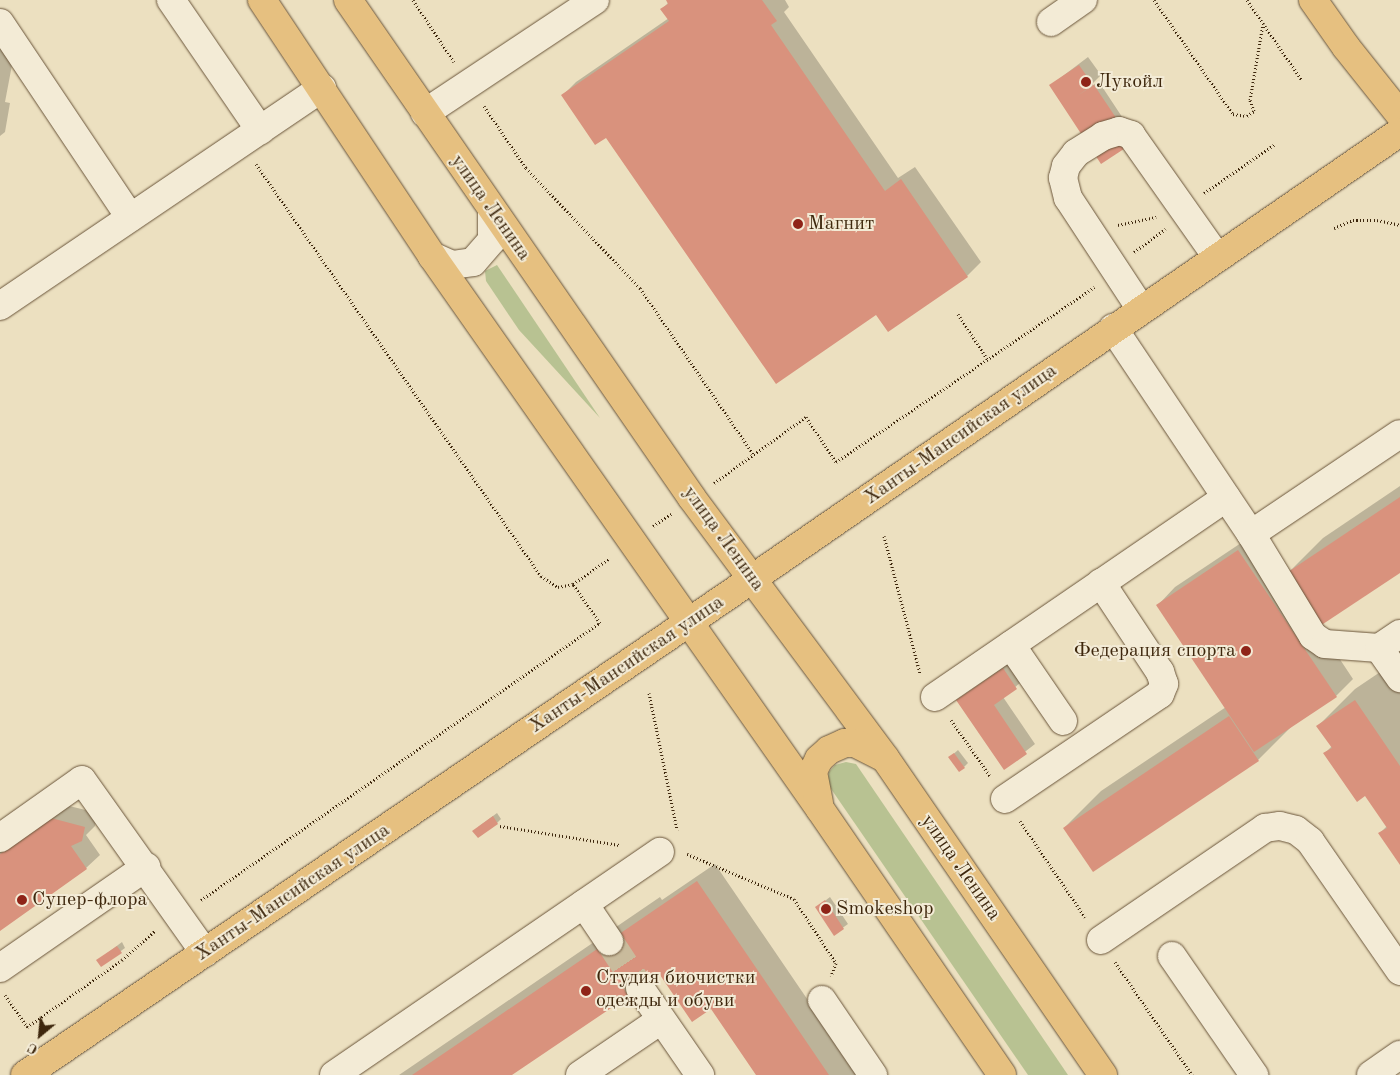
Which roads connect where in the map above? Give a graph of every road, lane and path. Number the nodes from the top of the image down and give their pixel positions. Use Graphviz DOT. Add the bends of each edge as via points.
graph roads {
  1 [pos="171,0"];
  2 [pos="262,0"];
  3 [pos="348,0"];
  4 [pos="413,0"];
  5 [pos="595,0"];
  6 [pos="1083,0"];
  7 [pos="1154,0"];
  8 [pos="1247,0"];
  9 [pos="1313,0"];
  10 [pos="1051,22"];
  11 [pos="0,23"];
  12 [pos="1262,24"];
  13 [pos="1301,79"];
  14 [pos="469,84"];
  15 [pos="322,88"];
  16 [pos="425,113"];
  17 [pos="1400,115"];
  18 [pos="1400,132"];
  19 [pos="250,137"];
  20 [pos="1275,144"];
  21 [pos="1182,209"];
  22 [pos="492,211"];
  23 [pos="130,217"];
  24 [pos="1086,225"];
  25 [pos="1400,225"];
  26 [pos="1334,228"];
  27 [pos="432,256"];
  28 [pos="1217,257"];
  29 [pos="1114,270"];
  30 [pos="0,306"];
  31 [pos="1141,309"];
  32 [pos="958,314"];
  33 [pos="1113,328"];
  34 [pos="988,360"];
  35 [pos="1400,434"];
  36 [pos="754,455"];
  37 [pos="692,498"];
  38 [pos="1226,498"];
  39 [pos="1251,534"];
  40 [pos="884,536"];
  41 [pos="632,541"];
  42 [pos="752,579"];
  43 [pos="1101,583"];
  44 [pos="573,584"];
  45 [pos="690,622"];
  46 [pos="1390,641"];
  47 [pos="1011,645"];
  48 [pos="1400,678"];
  49 [pos="649,693"];
  50 [pos="935,697"];
  51 [pos="1063,721"];
  52 [pos="884,758"];
  53 [pos="1005,799"];
  54 [pos="820,809"];
  55 [pos="500,826"];
  56 [pos="0,838"];
  57 [pos="668,843"];
  58 [pos="146,867"];
  59 [pos="584,904"];
  60 [pos="179,915"];
  61 [pos="1101,940"];
  62 [pos="609,941"];
  63 [pos="205,953"];
  64 [pos="1172,956"];
  65 [pos="0,968"];
  66 [pos="1400,970"];
  67 [pos="0,988"];
  68 [pos="640,988"];
  69 [pos="822,1000"];
  70 [pos="661,1020"];
  71 [pos="1400,1055"];
  72 [pos="26,1075"];
  73 [pos="334,1075"];
  74 [pos="580,1075"];
  75 [pos="700,1075"];
  76 [pos="873,1075"];
  77 [pos="1002,1075"];
  78 [pos="1103,1075"];
  79 [pos="1192,1075"];
  80 [pos="1254,1075"];
  81 [pos="1371,1075"];
  1 -- 19 [label="street"];
  2 -- 15 [label="main road"];
  3 -- 16 [label="main road, улица Ленина"];
  4 -- 14 [label="path"];
  5 -- 14 [label="street"];
  6 -- 10 [label="street"];
  7 -- 12 [label="path" via="1234,114 1248,116 1254,111 1250,100"];
  8 -- 12 [label="path"];
  9 -- 17 [label="main road"];
  11 -- 23 [label="street"];
  12 -- 13 [label="path"];
  14 -- 16 [label="street"];
  14 -- 36 [label="path" via="526,168 640,288"];
  15 -- 19 [label="street"];
  15 -- 27 [label="main road"];
  16 -- 22 [label="main road, улица Ленина"];
  18 -- 28 [label="main road, Ханты-Мансийская улица"];
  19 -- 23 [label="street"];
  19 -- 44 [label="path" via="541,576 558,587"];
  20 -- 21 [label="path"];
  21 -- 24 [label="path" via="1128,226"];
  21 -- 24 [label="street" via="1131,134 1119,131 1103,136 1076,153 1066,166 1063,178 1068,198"];
  21 -- 28 [label="street"];
  21 -- 29 [label="path" via="1170,226"];
  22 -- 27 [label="street" via="492,240 473,262 452,265"];
  22 -- 37 [label="main road, улица Ленина"];
  23 -- 30 [label="street"];
  24 -- 29 [label="street"];
  25 -- 26 [label="path" via="1377,220 1353,220"];
  27 -- 41 [label="main road"];
  28 -- 31 [label="main road, Ханты-Мансийская улица"];
  29 -- 31 [label="street"];
  29 -- 34 [label="path" via="1102,282"];
  31 -- 33 [label="main road, Ханты-Мансийская улица"];
  32 -- 34 [label="path"];
  33 -- 38 [label="street"];
  33 -- 42 [label="main road, Ханты-Мансийская улица"];
  34 -- 36 [label="path" via="836,462 806,417"];
  35 -- 39 [label="street"];
  36 -- 37 [label="path"];
  37 -- 41 [label="path"];
  37 -- 42 [label="main road, улица Ленина"];
  38 -- 39 [label="street"];
  38 -- 43 [label="street"];
  39 -- 46 [label="street" via="1313,636 1325,644"];
  40 -- 50 [label="path" via="921,677"];
  41 -- 44 [label="path"];
  41 -- 45 [label="main road"];
  42 -- 45 [label="main road, Ханты-Мансийская улица"];
  42 -- 52 [label="main road, улица Ленина"];
  43 -- 47 [label="street"];
  43 -- 53 [label="street" via="1160,672 1164,684 1160,694"];
  44 -- 60 [label="path" via="600,623"];
  45 -- 54 [label="main road"];
  45 -- 63 [label="main road, Ханты-Мансийская улица"];
  46 -- 48 [label="street"];
  47 -- 50 [label="street"];
  47 -- 51 [label="street"];
  49 -- 57 [label="path"];
  50 -- 53 [label="path"];
  52 -- 54 [label="main road" via="855,743 845,743 829,750 818,760 813,771 813,785"];
  52 -- 78 [label="main road, улица Ленина"];
  53 -- 61 [label="path"];
  54 -- 77 [label="main road"];
  55 -- 57 [label="path"];
  56 -- 58 [label="street" via="82,780"];
  57 -- 59 [label="street"];
  57 -- 69 [label="path" via="677,850 794,899 836,963"];
  58 -- 60 [label="street"];
  58 -- 65 [label="street"];
  59 -- 62 [label="street"];
  59 -- 73 [label="street"];
  60 -- 63 [label="street"];
  60 -- 67 [label="path" via="27,1027"];
  61 -- 66 [label="street" via="1265,828 1280,826 1296,830 1310,841"];
  61 -- 79 [label="path"];
  63 -- 72 [label="main road, Ханты-Мансийская улица"];
  64 -- 80 [label="street"];
  68 -- 70 [label="street"];
  69 -- 76 [label="street"];
  70 -- 74 [label="street"];
  70 -- 75 [label="street"];
  71 -- 81 [label="street"];
}
